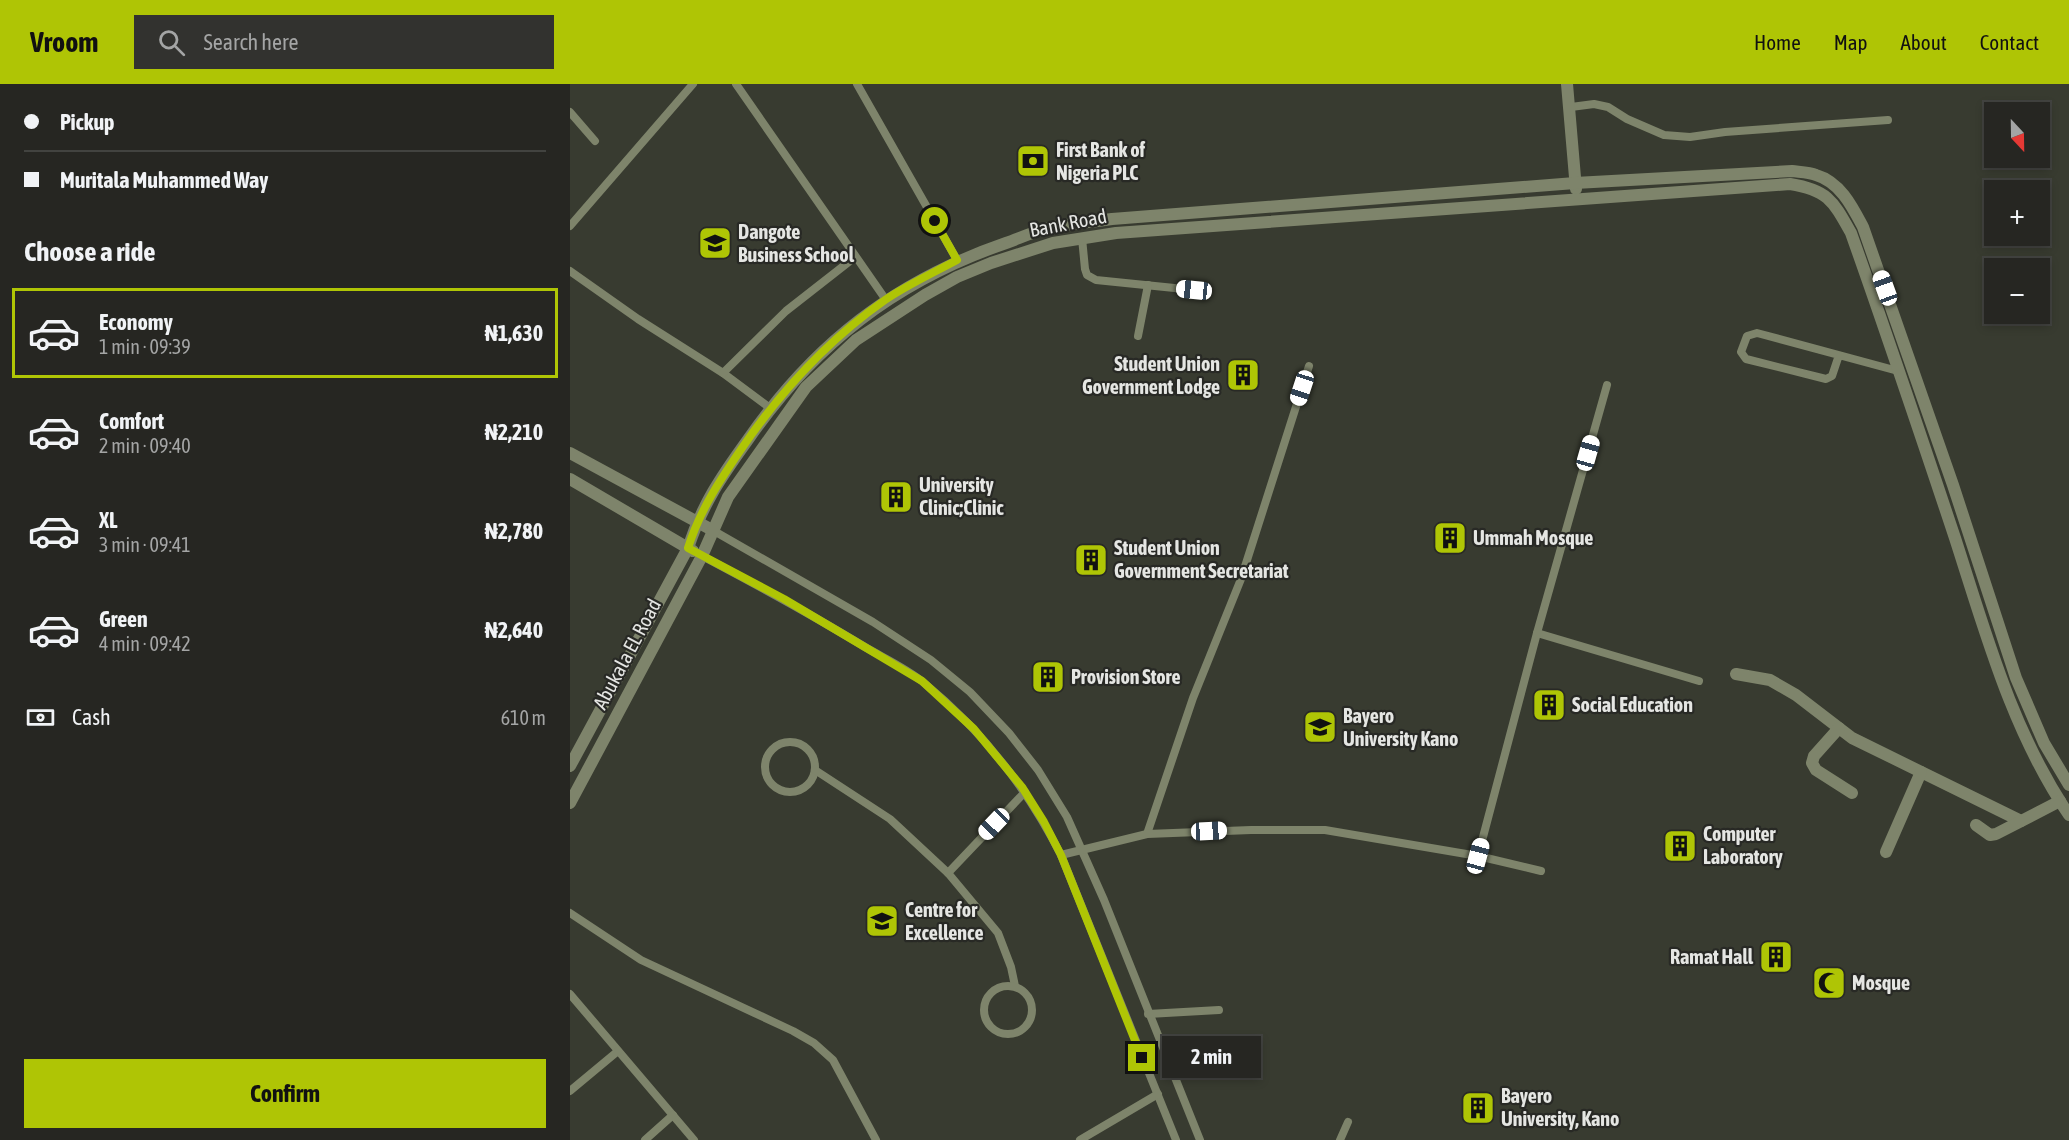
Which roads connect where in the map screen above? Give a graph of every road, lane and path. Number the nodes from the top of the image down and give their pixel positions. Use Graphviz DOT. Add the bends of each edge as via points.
graph roads {
  1 [pos="693,84"];
  2 [pos="736,84"];
  3 [pos="856,84"];
  4 [pos="1568,84"];
  5 [pos="1571,107"];
  6 [pos="570,112"];
  7 [pos="1888,120"];
  8 [pos="595,141"];
  9 [pos="1575,183"];
  10 [pos="1576,200"];
  11 [pos="570,226"];
  12 [pos="1082,238"];
  13 [pos="855,257"];
  14 [pos="957,260"];
  15 [pos="570,271"];
  16 [pos="1148,285"];
  17 [pos="1194,290"];
  18 [pos="886,300"];
  19 [pos="1137,336"];
  20 [pos="1839,355"];
  21 [pos="1309,366"];
  22 [pos="1898,371"];
  23 [pos="723,373"];
  24 [pos="1607,385"];
  25 [pos="770,408"];
  26 [pos="570,453"];
  27 [pos="570,479"];
  28 [pos="697,522"];
  29 [pos="714,531"];
  30 [pos="688,548"];
  31 [pos="702,556"];
  32 [pos="1537,633"];
  33 [pos="1736,674"];
  34 [pos="2016,678"];
  35 [pos="1699,681"];
  36 [pos="2002,682"];
  37 [pos="1839,728"];
  38 [pos="570,766"];
  39 [pos="814,770"];
  40 [pos="1921,772"];
  41 [pos="2069,785"];
  42 [pos="1025,792"];
  43 [pos="1852,793"];
  44 [pos="2060,801"];
  45 [pos="570,803"];
  46 [pos="2069,815"];
  47 [pos="2021,820"];
  48 [pos="1976,825"];
  49 [pos="1147,834"];
  50 [pos="1081,849"];
  51 [pos="1886,852"];
  52 [pos="1061,855"];
  53 [pos="1478,856"];
  54 [pos="1541,871"];
  55 [pos="948,873"];
  56 [pos="570,913"];
  57 [pos="1015,986"];
  58 [pos="570,994"];
  59 [pos="1219,1010"];
  60 [pos="1148,1014"];
  61 [pos="618,1051"];
  62 [pos="570,1091"];
  63 [pos="1158,1094"];
  64 [pos="673,1115"];
  65 [pos="1348,1122"];
  66 [pos="645,1140"];
  67 [pos="694,1140"];
  68 [pos="876,1140"];
  69 [pos="1080,1140"];
  70 [pos="1176,1140"];
  71 [pos="1200,1140"];
  72 [pos="1340,1140"];
  1 -- 11 [label="lane"];
  2 -- 13 [label="lane"];
  3 -- 14 [label="lane"];
  4 -- 5 [label="street"];
  5 -- 7 [label="lane" via="1608,107 1664,135 1690,137"];
  5 -- 9 [label="street"];
  6 -- 8 [label="lane"];
  9 -- 10 [label="street"];
  9 -- 14 [label="street" via="1112,219 1049,228"];
  9 -- 34 [label="street" via="1792,171 1816,175 1838,188 1863,227"];
  10 -- 12 [label="street, Bank Road" via="1263,221"];
  10 -- 22 [label="street, Bank Road" via="1790,184 1827,197 1851,233"];
  12 -- 16 [label="lane" via="1087,275 1096,280"];
  12 -- 29 [label="street, Bank Road" via="1053,243 966,274 925,295 856,340 806,387 728,497"];
  13 -- 18 [label="lane"];
  13 -- 23 [label="lane" via="786,311"];
  14 -- 18 [label="street"];
  15 -- 23 [label="lane"];
  16 -- 17 [label="lane"];
  16 -- 19 [label="lane"];
  18 -- 25 [label="street" via="846,330"];
  20 -- 20 [label="lane" via="1832,376 1826,379 1746,359 1741,351 1746,336 1757,333"];
  20 -- 22 [label="lane"];
  21 -- 49 [label="lane" via="1241,579"];
  22 -- 36 [label="street, Bank Road"];
  23 -- 25 [label="lane"];
  24 -- 32 [label="lane"];
  25 -- 28 [label="street" via="713,490"];
  26 -- 28 [label="street"];
  27 -- 30 [label="street"];
  28 -- 29 [label="street"];
  28 -- 30 [label="street"];
  29 -- 31 [label="street, Bank Road"];
  29 -- 50 [label="lane" via="873,622 932,660 970,692 1038,770 1067,817"];
  30 -- 31 [label="street"];
  30 -- 38 [label="street"];
  31 -- 42 [label="lane" via="784,599 922,681 974,729"];
  31 -- 45 [label="street, Abukala EL Road"];
  32 -- 35 [label="lane"];
  32 -- 53 [label="lane"];
  33 -- 37 [label="street" via="1770,680"];
  34 -- 36 [label="street"];
  34 -- 41 [label="street" via="2044,743"];
  36 -- 44 [label="street, Bank Road" via="2031,752"];
  37 -- 40 [label="street"];
  37 -- 43 [label="street" via="1812,763 1816,770"];
  39 -- 39 [label="lane" via="807,749 793,742 771,749 765,763 767,779 786,792 801,789"];
  39 -- 55 [label="lane" via="890,819"];
  40 -- 47 [label="street"];
  40 -- 51 [label="street"];
  42 -- 52 [label="lane"];
  42 -- 55 [label="lane"];
  44 -- 46 [label="street, Bank Road"];
  44 -- 47 [label="street"];
  47 -- 48 [label="street" via="1990,835"];
  49 -- 50 [label="lane"];
  49 -- 53 [label="lane" via="1325,830"];
  50 -- 52 [label="lane"];
  50 -- 60 [label="lane"];
  52 -- 63 [label="lane"];
  53 -- 54 [label="lane"];
  55 -- 57 [label="lane" via="998,933"];
  56 -- 68 [label="lane" via="641,960 814,1043 833,1060"];
  57 -- 57 [label="lane" via="999,987 984,1004 989,1025 1002,1033 1024,1029 1032,1016 1032,1000"];
  58 -- 61 [label="lane"];
  59 -- 60 [label="lane"];
  60 -- 71 [label="lane"];
  61 -- 62 [label="lane"];
  61 -- 64 [label="lane"];
  63 -- 69 [label="lane"];
  63 -- 70 [label="lane"];
  64 -- 66 [label="lane"];
  64 -- 67 [label="lane"];
  65 -- 72 [label="lane"];
}
